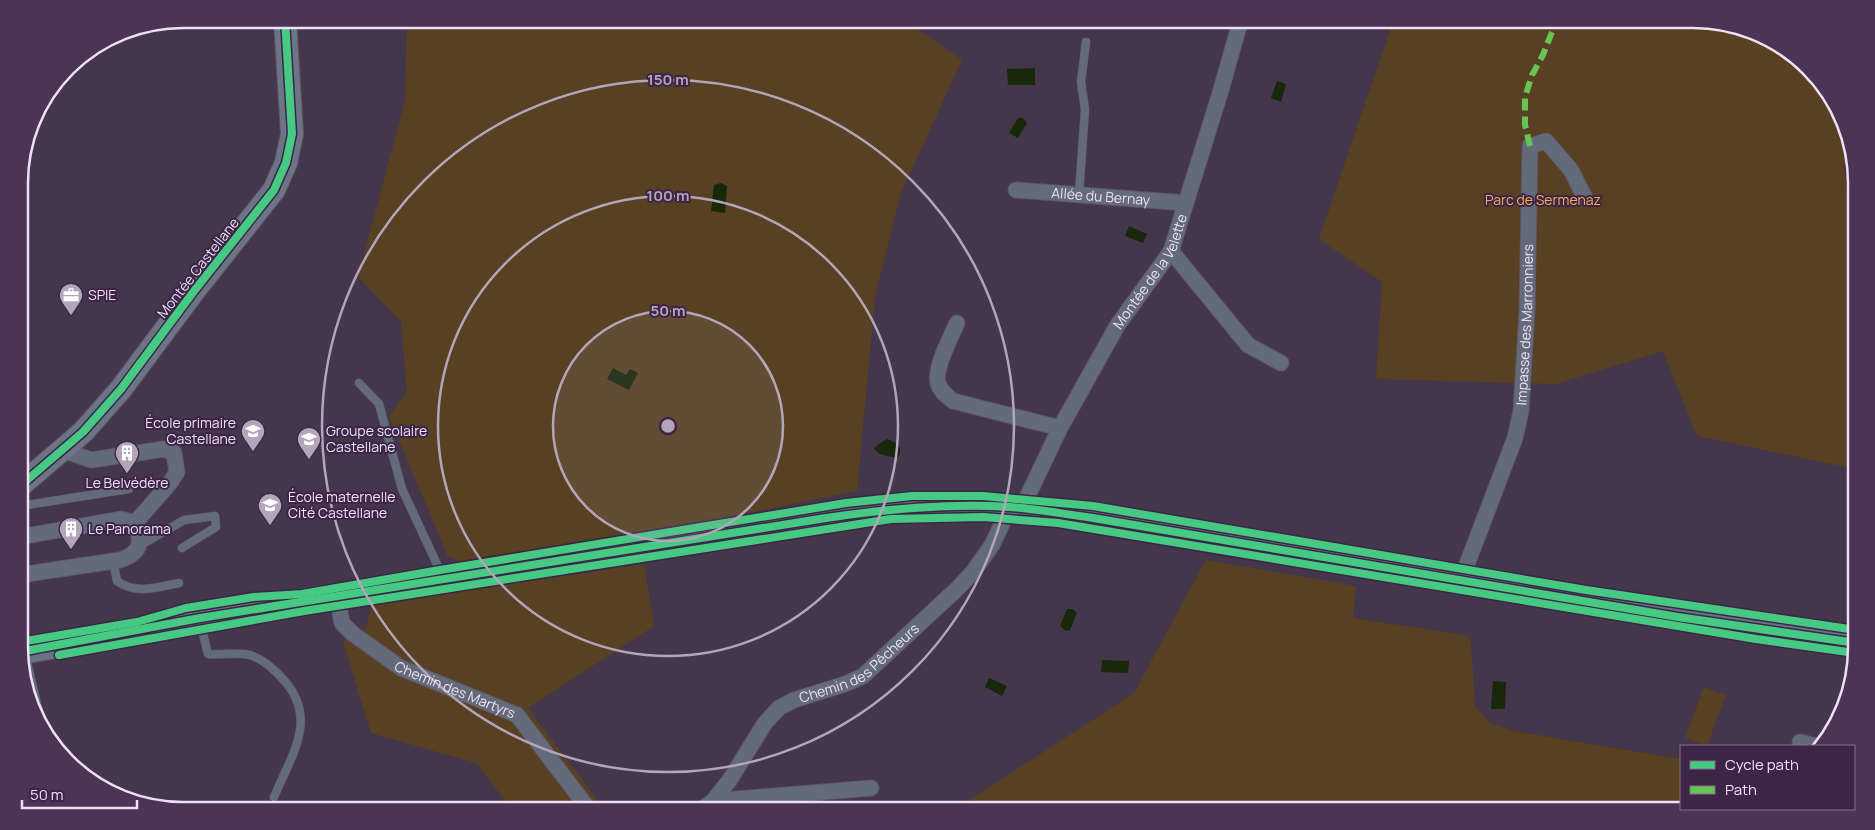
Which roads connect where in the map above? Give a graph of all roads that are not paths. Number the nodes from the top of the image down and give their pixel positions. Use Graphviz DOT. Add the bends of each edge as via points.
graph roads {
  1 [pos="286,28"];
  2 [pos="1238,28"];
  3 [pos="1086,42"];
  4 [pos="1016,190"];
  5 [pos="1079,195"];
  6 [pos="1585,198"];
  7 [pos="1186,203"];
  8 [pos="1171,251"];
  9 [pos="957,322"];
  10 [pos="1282,363"];
  11 [pos="360,383"];
  12 [pos="1060,428"];
  13 [pos="63,450"];
  14 [pos="28,479"];
  15 [pos="129,489"];
  16 [pos="28,505"];
  17 [pos="1016,508"];
  18 [pos="135,523"];
  19 [pos="28,536"];
  20 [pos="139,546"];
  21 [pos="182,548"];
  22 [pos="113,561"];
  23 [pos="28,574"];
  24 [pos="444,579"];
  25 [pos="1462,580"];
  26 [pos="180,583"];
  27 [pos="337,597"];
  28 [pos="200,618"];
  29 [pos="1848,642"];
  30 [pos="28,651"];
  31 [pos="1800,742"];
  32 [pos="1812,745"];
  33 [pos="871,788"];
  34 [pos="274,796"];
  35 [pos="713,801"];
  36 [pos="583,802"];
  1 -- 13 [label="street, Montée Castellane" via="292,134 286,164 274,190 122,389 84,432"];
  2 -- 7 [label="street, Montée de la Velette"];
  3 -- 5 [label="lane" via="1081,82 1085,109"];
  4 -- 5 [label="street, Allée du Bernay"];
  5 -- 7 [label="street, Allée du Bernay"];
  6 -- 25 [label="street, Impasse des Marronniers" via="1571,170 1546,141 1530,146 1527,312 1521,411 1515,438"];
  7 -- 8 [label="street, Montée de la Velette"];
  8 -- 10 [label="street" via="1248,345"];
  8 -- 12 [label="street, Montée de la Velette" via="1117,326"];
  9 -- 12 [label="street" via="938,371 938,383 944,393 953,401"];
  11 -- 24 [label="lane" via="379,404 402,490"];
  12 -- 17 [label="street, Montée de la Velette"];
  13 -- 14 [label="street, Montée Castellane"];
  13 -- 18 [label="street" via="91,460 164,449 174,453 177,472"];
  15 -- 16 [label="lane"];
  17 -- 24 [label="main road" via="886,509"];
  17 -- 25 [label="main road"];
  17 -- 35 [label="street, Chemin des Pêcheurs" via="973,572 864,676 779,708 765,723 730,781"];
  18 -- 19 [label="street" via="116,520"];
  18 -- 20 [label="street" via="140,537"];
  20 -- 21 [label="lane" via="184,520 215,516 216,527"];
  20 -- 22 [label="street" via="133,556"];
  22 -- 23 [label="street"];
  22 -- 26 [label="lane" via="117,581 126,588 140,590"];
  24 -- 27 [label="main road"];
  25 -- 29 [label="main road"];
  27 -- 28 [label="main road"];
  27 -- 36 [label="street, Chemin des Martyrs" via="342,623 401,668 517,715"];
  28 -- 30 [label="main road"];
  28 -- 34 [label="lane" via="208,654 249,655 271,666 288,683 299,702 302,723"];
  31 -- 32 [label="street"];
  33 -- 35 [label="street"];
}
